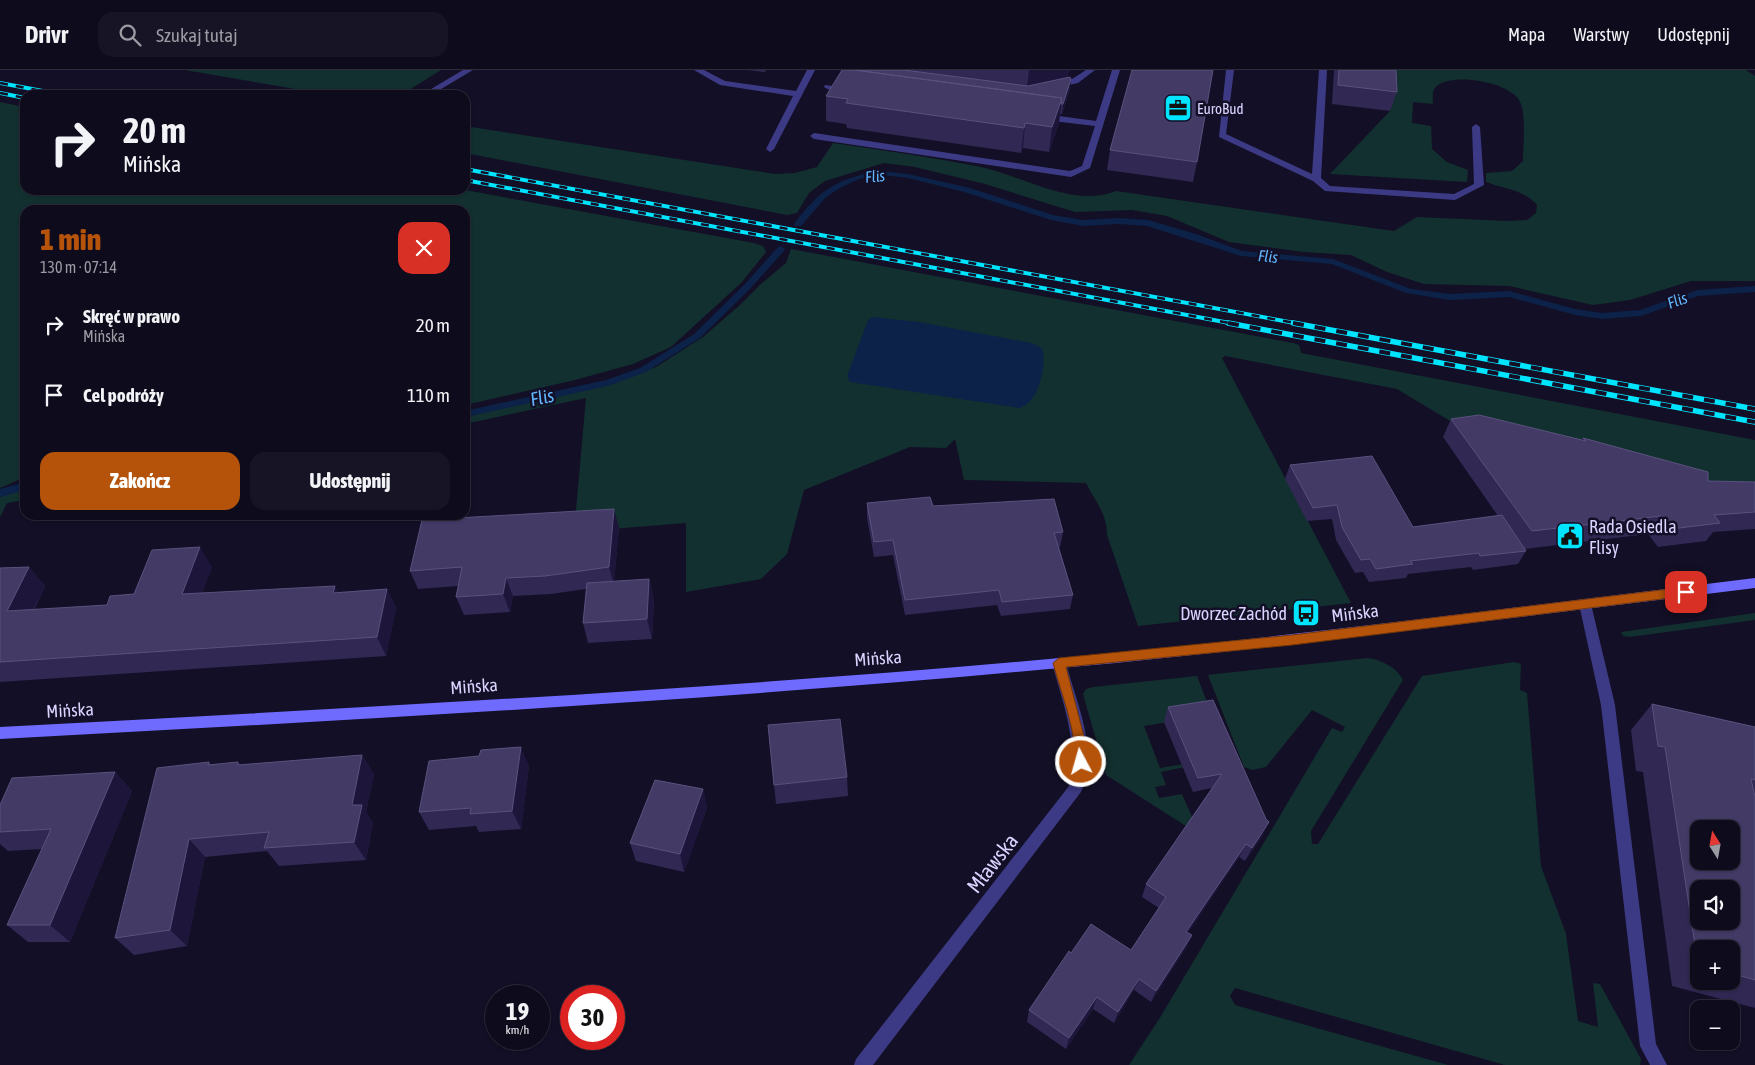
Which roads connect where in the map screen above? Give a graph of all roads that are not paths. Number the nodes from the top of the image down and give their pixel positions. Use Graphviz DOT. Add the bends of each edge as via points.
graph roads {
  1 [pos="469,70"];
  2 [pos="698,70"];
  3 [pos="811,70"];
  4 [pos="1091,70"];
  5 [pos="1116,70"];
  6 [pos="1230,70"];
  7 [pos="1323,70"];
  8 [pos="828,87"];
  9 [pos="1046,88"];
  10 [pos="434,90"];
  11 [pos="857,91"];
  12 [pos="798,94"];
  13 [pos="1030,115"];
  14 [pos="1098,124"];
  15 [pos="1476,127"];
  16 [pos="814,136"];
  17 [pos="770,149"];
  18 [pos="1316,179"];
  19 [pos="1755,583"];
  20 [pos="1585,604"];
  21 [pos="1059,663"];
  22 [pos="0,733"];
  23 [pos="862,1065"];
  24 [pos="1659,1065"];
  1 -- 10 [label="street"];
  2 -- 12 [label="street" via="723,84"];
  3 -- 12 [label="street"];
  4 -- 9 [label="street" via="1076,81"];
  5 -- 14 [label="street"];
  6 -- 18 [label="street" via="1222,136"];
  7 -- 18 [label="street"];
  8 -- 11 [label="street"];
  12 -- 17 [label="street"];
  13 -- 14 [label="street"];
  14 -- 16 [label="street" via="1086,168 1071,174"];
  15 -- 18 [label="street" via="1479,185 1455,197 1328,189"];
  19 -- 20 [label="street, Mińska"];
  20 -- 21 [label="street, Mińska" via="1292,640"];
  20 -- 24 [label="street" via="1608,705 1648,1046"];
  21 -- 22 [label="street, Mińska" via="677,692"];
  21 -- 23 [label="street, Mławska" via="1082,752 1076,788"];
}
